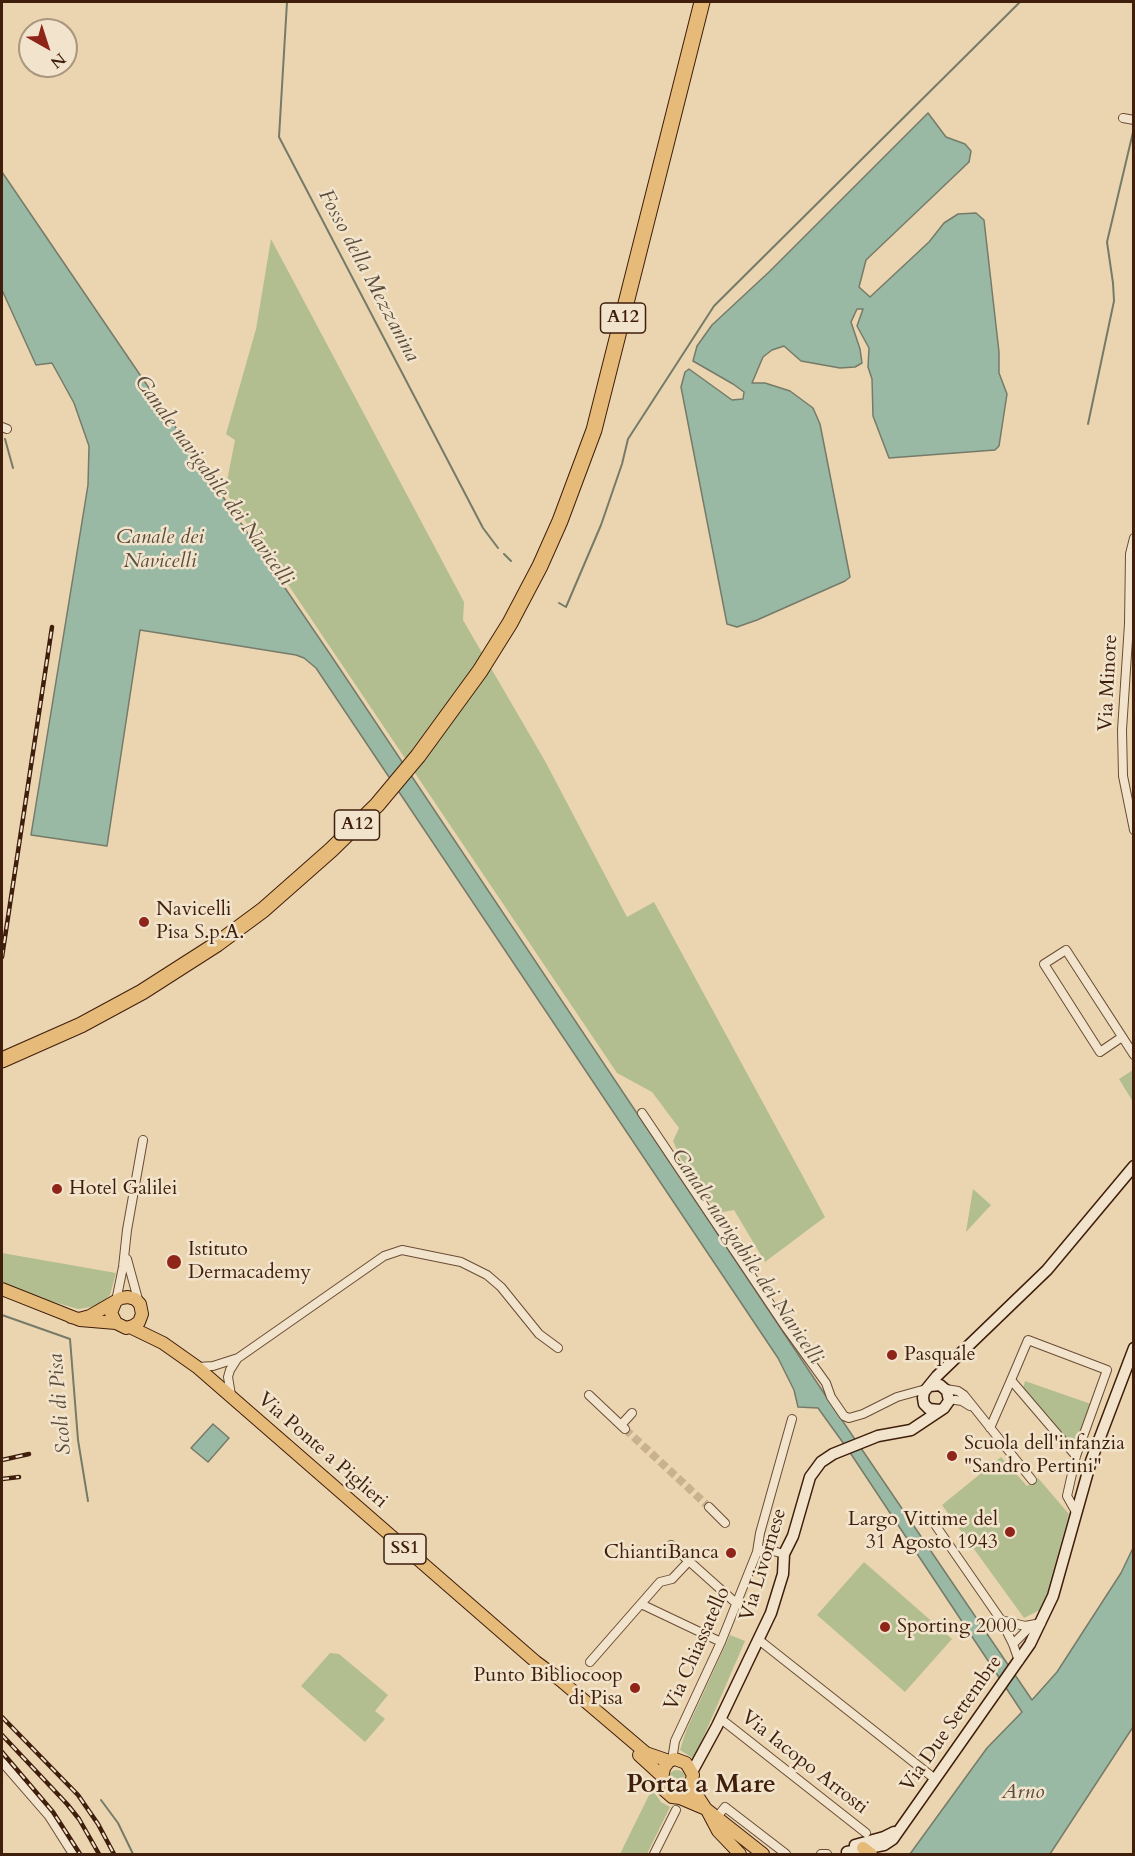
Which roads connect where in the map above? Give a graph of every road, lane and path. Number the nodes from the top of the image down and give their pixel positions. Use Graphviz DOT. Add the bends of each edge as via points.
graph roads {
  1 [pos="693,2"];
  2 [pos="702,2"];
  3 [pos="1123,118"];
  4 [pos="1134,120"];
  5 [pos="1134,538"];
  6 [pos="505,621"];
  7 [pos="1134,830"];
  8 [pos="1122,1037"];
  9 [pos="4,1054"];
  10 [pos="1134,1055"];
  11 [pos="642,1113"];
  12 [pos="143,1140"];
  13 [pos="1134,1166"];
  14 [pos="126,1249"];
  15 [pos="2,1289"];
  16 [pos="115,1303"];
  17 [pos="141,1309"];
  18 [pos="71,1317"];
  19 [pos="116,1323"];
  20 [pos="130,1327"];
  21 [pos="163,1343"];
  22 [pos="558,1348"];
  23 [pos="1134,1348"];
  24 [pos="237,1358"];
  25 [pos="197,1367"];
  26 [pos="945,1367"];
  27 [pos="1011,1380"];
  28 [pos="928,1388"];
  29 [pos="945,1389"];
  30 [pos="960,1392"];
  31 [pos="590,1395"];
  32 [pos="910,1395"];
  33 [pos="232,1399"];
  34 [pos="924,1403"];
  35 [pos="948,1405"];
  36 [pos="974,1408"];
  37 [pos="632,1413"];
  38 [pos="792,1419"];
  39 [pos="920,1426"];
  40 [pos="990,1428"];
  41 [pos="1076,1456"];
  42 [pos="1032,1480"];
  43 [pos="709,1508"];
  44 [pos="1076,1512"];
  45 [pos="725,1523"];
  46 [pos="936,1526"];
  47 [pos="671,1545"];
  48 [pos="757,1552"];
  49 [pos="784,1554"];
  50 [pos="689,1561"];
  51 [pos="641,1604"];
  52 [pos="737,1604"];
  53 [pos="1001,1620"];
  54 [pos="1036,1625"];
  55 [pos="759,1640"];
  56 [pos="721,1642"];
  57 [pos="1013,1644"];
  58 [pos="536,1662"];
  59 [pos="590,1662"];
  60 [pos="1017,1663"];
  61 [pos="721,1719"];
  62 [pos="671,1761"];
  63 [pos="2,1762"];
  64 [pos="692,1772"];
  65 [pos="662,1776"];
  66 [pos="935,1779"];
  67 [pos="691,1786"];
  68 [pos="678,1804"];
  69 [pos="710,1812"];
  70 [pos="905,1821"];
  71 [pos="866,1833"];
  72 [pos="867,1851"];
  73 [pos="657,1853"];
  74 [pos="845,1853"];
  75 [pos="73,1854"];
  76 [pos="740,1854"];
  77 [pos="763,1854"];
  78 [pos="786,1854"];
  79 [pos="821,1854"];
  80 [pos="827,1854"];
  1 -- 6 [label="highway, A12" via="588,417 563,492"];
  2 -- 6 [label="highway, A12" via="594,430 552,541"];
  3 -- 4 [label="street"];
  5 -- 7 [label="street, Via Minore" via="1122,730 1123,776"];
  6 -- 9 [label="highway, A12" via="474,680 418,756 364,818 301,879 239,928 133,997 81,1025"];
  8 -- 8 [label="street" via="1100,1052 1044,964 1066,950"];
  8 -- 10 [label="street"];
  11 -- 32 [label="street" via="826,1383 844,1416 863,1414 897,1397"];
  12 -- 14 [label="street"];
  13 -- 26 [label="street" via="1047,1270"];
  14 -- 16 [label="street"];
  14 -- 17 [label="street"];
  15 -- 18 [label="main road, SS1"];
  16 -- 17 [label="main road" via="128,1297 135,1299"];
  16 -- 18 [label="main road" via="90,1316"];
  16 -- 19 [label="main road" via="111,1313"];
  17 -- 20 [label="main road" via="139,1322"];
  17 -- 21 [label="main road, Via Ponte a Piglieri / SS1"];
  18 -- 19 [label="main road, SS1"];
  19 -- 20 [label="main road, SS1"];
  20 -- 21 [label="main road, Via Ponte a Piglieri / SS1"];
  21 -- 25 [label="main road, Via Ponte a Piglieri / SS1"];
  22 -- 24 [label="street" via="539,1334 487,1275 461,1262 402,1250 384,1256"];
  23 -- 44 [label="street, Via Due Settembre"];
  24 -- 25 [label="street"];
  24 -- 33 [label="street" via="228,1377"];
  25 -- 33 [label="main road, Via Ponte a Piglieri / SS1"];
  26 -- 28 [label="street"];
  26 -- 29 [label="street"];
  27 -- 40 [label="street"];
  27 -- 41 [label="street"];
  27 -- 41 [label="street" via="1028,1340 1107,1370"];
  28 -- 29 [label="street" via="940,1385"];
  28 -- 32 [label="street"];
  28 -- 34 [label="street" via="923,1395"];
  29 -- 30 [label="street"];
  29 -- 35 [label="street"];
  30 -- 35 [label="street"];
  30 -- 36 [label="street"];
  31 -- 37 [label="street" via="623,1427"];
  32 -- 34 [label="street"];
  33 -- 58 [label="main road, Via Ponte a Piglieri / SS1"];
  34 -- 35 [label="street" via="933,1410"];
  34 -- 39 [label="street"];
  35 -- 36 [label="street" via="965,1402"];
  35 -- 39 [label="street, Via Livornese"];
  36 -- 40 [label="street"];
  38 -- 48 [label="street, Via Chiassatello"];
  39 -- 49 [label="street, Via Livornese" via="870,1438 821,1462 810,1477"];
  40 -- 42 [label="street"];
  41 -- 44 [label="street" via="1067,1496"];
  43 -- 45 [label="street"];
  44 -- 54 [label="street, Via Due Settembre" via="1053,1596"];
  46 -- 53 [label="street"];
  47 -- 50 [label="street"];
  48 -- 49 [label="street" via="766,1549"];
  48 -- 52 [label="street, Via Chiassatello"];
  49 -- 55 [label="street, Via Livornese" via="778,1592"];
  50 -- 51 [label="street" via="672,1579 660,1582"];
  50 -- 52 [label="street"];
  51 -- 56 [label="street"];
  51 -- 59 [label="street"];
  52 -- 56 [label="street, Via Chiassatello"];
  53 -- 54 [label="street"];
  53 -- 57 [label="street"];
  54 -- 57 [label="street"];
  54 -- 60 [label="street, Via Due Settembre"];
  55 -- 61 [label="street, Via Livornese"];
  55 -- 66 [label="street"];
  56 -- 62 [label="street, Via Chiassatello" via="675,1741"];
  57 -- 60 [label="street"];
  58 -- 62 [label="main road, Via Ponte a Piglieri" via="646,1753"];
  58 -- 65 [label="main road, Via Ponte a Piglieri"];
  60 -- 66 [label="street, Via Due Settembre"];
  61 -- 64 [label="street, Via Livornese"];
  61 -- 71 [label="street, Via Iacopo Arrosti"];
  62 -- 64 [label="main road" via="682,1760"];
  62 -- 65 [label="main road"];
  63 -- 75 [label="street" via="49,1816"];
  64 -- 67 [label="main road"];
  65 -- 68 [label="main road" via="667,1794"];
  66 -- 70 [label="street, Via Due Settembre"];
  67 -- 68 [label="main road"];
  67 -- 69 [label="main road"];
  68 -- 69 [label="main road"];
  68 -- 73 [label="street"];
  69 -- 76 [label="main road" via="718,1831"];
  69 -- 77 [label="main road"];
  69 -- 78 [label="street" via="725,1807"];
  70 -- 72 [label="street, Via Due Settembre" via="893,1839"];
  70 -- 74 [label="street" via="888,1836 861,1842"];
  72 -- 74 [label="street"];
  79 -- 80 [label="street"];
}
